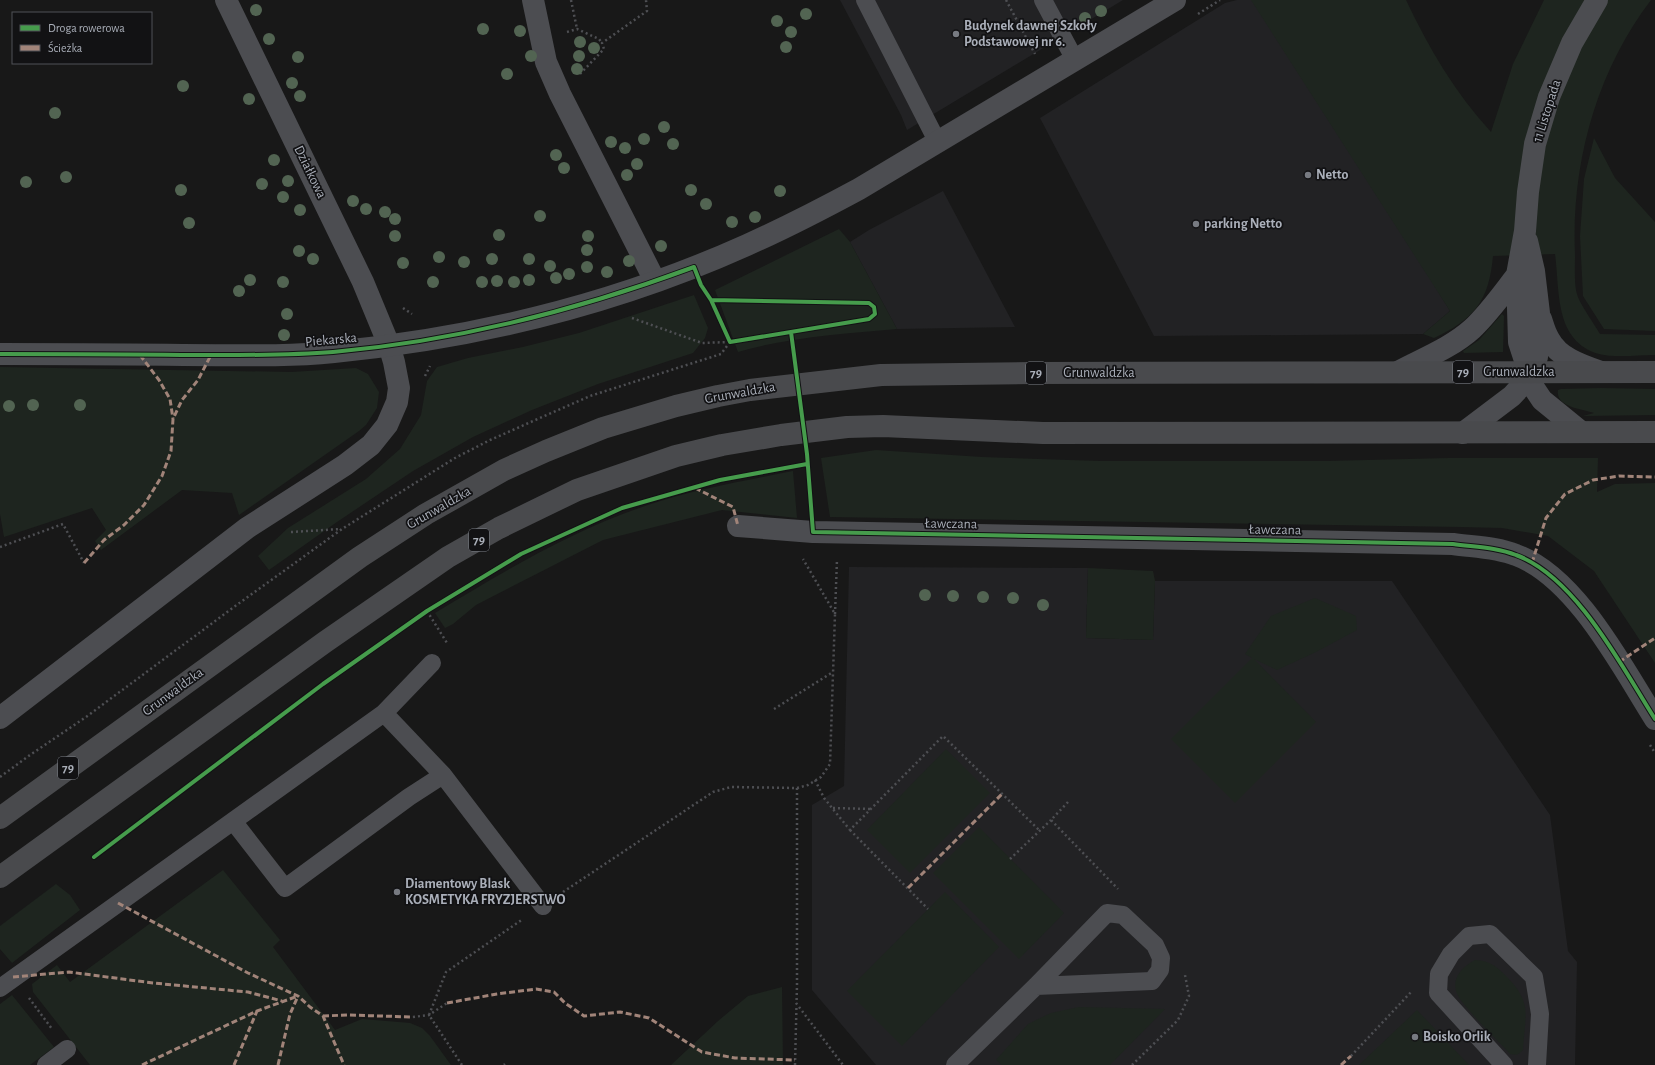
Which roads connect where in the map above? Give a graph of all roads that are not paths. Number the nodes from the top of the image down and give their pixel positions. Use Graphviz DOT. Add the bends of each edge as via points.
graph roads {
  1 [pos="226,0"];
  2 [pos="533,0"];
  3 [pos="865,0"];
  4 [pos="1043,0"];
  5 [pos="1175,0"];
  6 [pos="1597,0"];
  7 [pos="1075,60"];
  8 [pos="938,143"];
  9 [pos="1525,231"];
  10 [pos="1518,275"];
  11 [pos="655,281"];
  12 [pos="1539,313"];
  13 [pos="389,345"];
  14 [pos="0,354"];
  15 [pos="1398,372"];
  16 [pos="1528,372"];
  17 [pos="1601,372"];
  18 [pos="1655,372"];
  19 [pos="1580,431"];
  20 [pos="1655,432"];
  21 [pos="1463,433"];
  22 [pos="738,526"];
  23 [pos="432,663"];
  24 [pos="384,713"];
  25 [pos="0,718"];
  26 [pos="1655,719"];
  27 [pos="443,775"];
  28 [pos="3,814"];
  29 [pos="233,821"];
  30 [pos="0,877"];
  31 [pos="543,906"];
  32 [pos="7,982"];
  33 [pos="1036,986"];
  34 [pos="67,1049"];
  35 [pos="46,1065"];
  36 [pos="956,1065"];
  37 [pos="1504,1065"];
  38 [pos="1537,1065"];
  1 -- 13 [label="street, Działkowa" via="363,282"];
  2 -- 11 [label="street" via="546,62"];
  3 -- 8 [label="lane"];
  4 -- 7 [label="lane"];
  5 -- 7 [label="street"];
  6 -- 9 [label="street, 11 Listopada" via="1572,43 1549,97 1535,144"];
  7 -- 8 [label="street"];
  8 -- 11 [label="street" via="859,190 803,219 746,246"];
  9 -- 10 [label="street, 11 Listopada"];
  9 -- 12 [label="street, 11 Listopada" via="1534,271"];
  10 -- 15 [label="street" via="1471,329 1445,348"];
  10 -- 16 [label="street, 11 Listopada" via="1519,342"];
  11 -- 13 [label="street, Piekarska" via="549,314"];
  12 -- 16 [label="street, 11 Listopada" via="1537,357"];
  12 -- 17 [label="street, 11 Listopada" via="1549,339 1556,348 1577,364"];
  13 -- 14 [label="street, Piekarska" via="333,352 257,356"];
  13 -- 25 [label="street, Działkowa" via="398,388 397,402 387,425 371,445 345,465 247,528"];
  15 -- 16 [label="main road, Grunwaldzka / 79"];
  15 -- 28 [label="main road, Grunwaldzka / 79" via="881,375 718,396 647,414 603,428 504,470 426,514 360,557"];
  16 -- 17 [label="main road, Grunwaldzka / 79"];
  16 -- 19 [label="street" via="1542,400"];
  16 -- 21 [label="street" via="1512,396"];
  17 -- 18 [label="main road, 79"];
  19 -- 20 [label="main road, 79"];
  19 -- 21 [label="main road, 79"];
  21 -- 30 [label="main road, 79" via="1043,432 848,427 737,442 676,456 577,490 499,528 448,558 325,642"];
  22 -- 26 [label="street, Ławczana" via="813,532 1445,544 1496,550 1516,555 1532,563 1552,575 1567,590 1600,633"];
  23 -- 24 [label="lane"];
  24 -- 27 [label="lane"];
  24 -- 29 [label="lane"];
  27 -- 29 [label="lane" via="285,888"];
  27 -- 31 [label="lane"];
  29 -- 32 [label="lane"];
  33 -- 33 [label="lane" via="1107,913 1123,915 1155,945 1161,958 1160,970 1152,981"];
  33 -- 36 [label="lane"];
  34 -- 35 [label="lane"];
  37 -- 38 [label="lane" via="1438,993 1440,974 1451,954 1469,936 1490,934 1534,977 1540,1014"];
}
